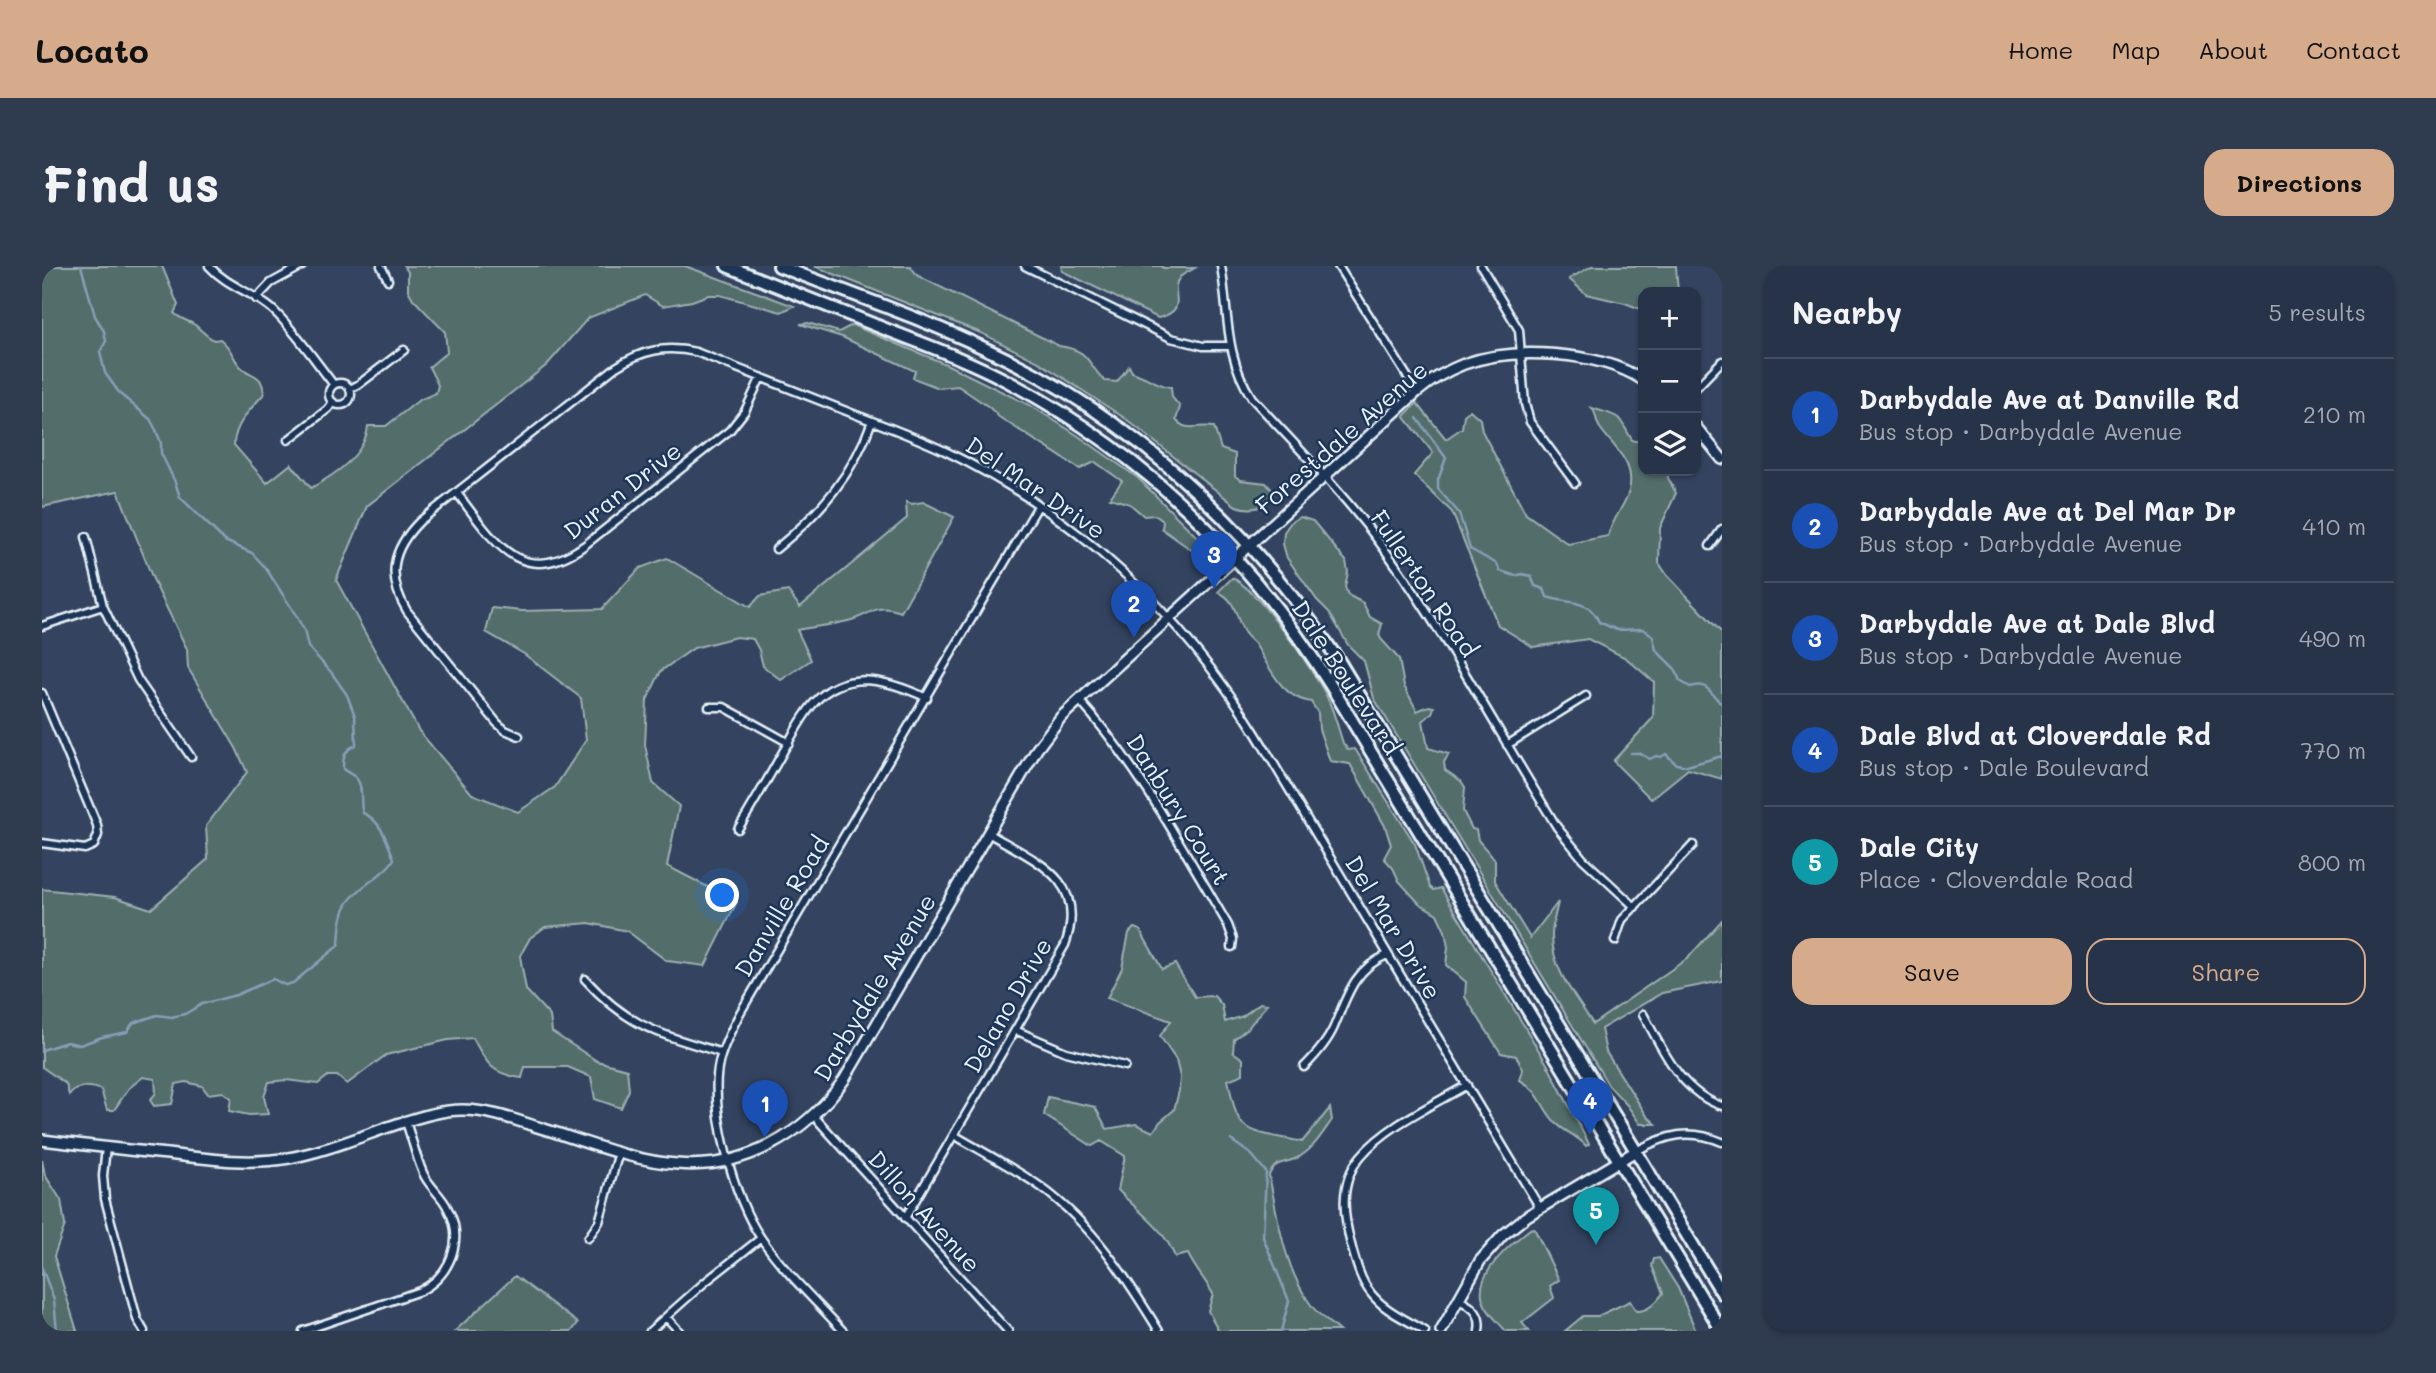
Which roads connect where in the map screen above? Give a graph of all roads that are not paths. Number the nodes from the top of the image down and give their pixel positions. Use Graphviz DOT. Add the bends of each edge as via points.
graph roads {
  1 [pos="209,266"];
  2 [pos="302,266"];
  3 [pos="381,266"];
  4 [pos="727,266"];
  5 [pos="779,266"];
  6 [pos="1025,266"];
  7 [pos="1221,266"];
  8 [pos="1338,266"];
  9 [pos="1481,266"];
  10 [pos="388,280"];
  11 [pos="256,299"];
  12 [pos="1230,346"];
  13 [pos="404,350"];
  14 [pos="1522,355"];
  15 [pos="1722,361"];
  16 [pos="761,377"];
  17 [pos="1638,377"];
  18 [pos="1701,383"];
  19 [pos="334,385"];
  20 [pos="350,389"];
  21 [pos="1417,392"];
  22 [pos="333,402"];
  23 [pos="872,421"];
  24 [pos="1701,433"];
  25 [pos="288,440"];
  26 [pos="1722,459"];
  27 [pos="1323,477"];
  28 [pos="1576,482"];
  29 [pos="457,493"];
  30 [pos="1038,506"];
  31 [pos="1722,529"];
  32 [pos="86,537"];
  33 [pos="1250,544"];
  34 [pos="1710,546"];
  35 [pos="776,549"];
  36 [pos="1235,556"];
  37 [pos="103,606"];
  38 [pos="1169,618"];
  39 [pos="42,626"];
  40 [pos="42,692"];
  41 [pos="1586,696"];
  42 [pos="926,698"];
  43 [pos="1079,700"];
  44 [pos="709,707"];
  45 [pos="519,736"];
  46 [pos="789,743"];
  47 [pos="1507,745"];
  48 [pos="191,757"];
  49 [pos="738,829"];
  50 [pos="988,833"];
  51 [pos="42,843"];
  52 [pos="1693,845"];
  53 [pos="1636,907"];
  54 [pos="1615,941"];
  55 [pos="1232,947"];
  56 [pos="1388,955"];
  57 [pos="584,979"];
  58 [pos="1643,1014"];
  59 [pos="1015,1030"];
  60 [pos="722,1052"];
  61 [pos="1125,1066"];
  62 [pos="1304,1067"];
  63 [pos="1467,1085"];
  64 [pos="1722,1106"];
  65 [pos="814,1116"];
  66 [pos="406,1122"];
  67 [pos="954,1135"];
  68 [pos="42,1140"];
  69 [pos="1721,1140"];
  70 [pos="106,1147"];
  71 [pos="1636,1151"];
  72 [pos="619,1152"];
  73 [pos="729,1161"];
  74 [pos="1619,1161"];
  75 [pos="1540,1208"];
  76 [pos="905,1218"];
  77 [pos="588,1238"];
  78 [pos="761,1238"];
  79 [pos="1722,1293"];
  80 [pos="1459,1300"];
  81 [pos="666,1317"];
  82 [pos="145,1331"];
  83 [pos="303,1331"];
  84 [pos="650,1331"];
  85 [pos="679,1331"];
  86 [pos="843,1331"];
  87 [pos="1008,1331"];
  88 [pos="1159,1331"];
  89 [pos="1425,1331"];
  90 [pos="1441,1331"];
  91 [pos="1479,1331"];
  92 [pos="1722,1331"];
  1 -- 11 [label="street" via="229,285"];
  2 -- 11 [label="street" via="271,283"];
  3 -- 10 [label="street"];
  4 -- 36 [label="main road, Dale Boulevard" via="929,345 1045,403 1151,477"];
  5 -- 33 [label="main road, Dale Boulevard" via="944,330 1059,388 1169,466"];
  6 -- 12 [label="street" via="1171,338 1203,346"];
  7 -- 12 [label="street, Fullerton Road"];
  8 -- 21 [label="street"];
  9 -- 14 [label="street" via="1517,324"];
  11 -- 19 [label="street" via="278,315"];
  12 -- 27 [label="street, Fullerton Road" via="1238,374 1252,398"];
  13 -- 20 [label="street"];
  14 -- 17 [label="street, Forestdale Avenue" via="1589,358"];
  14 -- 21 [label="street, Forestdale Avenue" via="1466,363"];
  14 -- 28 [label="street" via="1530,422"];
  15 -- 18 [label="street"];
  16 -- 23 [label="street, Del Mar Drive"];
  16 -- 29 [label="street, Del Mar Drive" via="682,349 636,355"];
  16 -- 29 [label="street, Duran Drive" via="730,430 563,559 533,563 511,556"];
  19 -- 20 [label="street"];
  19 -- 22 [label="street" via="329,394"];
  20 -- 22 [label="street" via="347,403"];
  21 -- 27 [label="street, Forestdale Avenue"];
  22 -- 25 [label="street"];
  23 -- 30 [label="street, Del Mar Drive" via="948,452"];
  23 -- 35 [label="street" via="839,487"];
  24 -- 26 [label="street"];
  27 -- 33 [label="street, Forestdale Avenue"];
  27 -- 47 [label="street, Fullerton Road" via="1385,550"];
  29 -- 45 [label="street, Del Mar Drive" via="420,521 403,541 395,559 397,590 407,611 497,723"];
  30 -- 38 [label="street, Del Mar Drive" via="1098,551"];
  30 -- 42 [label="street, Danville Road"];
  31 -- 34 [label="street"];
  32 -- 37 [label="street"];
  33 -- 36 [label="street, Forestdale Avenue"];
  33 -- 71 [label="main road, Dale Boulevard" via="1337,658"];
  36 -- 38 [label="street, Darbydale Avenue"];
  36 -- 74 [label="main road, Dale Boulevard" via="1305,645"];
  37 -- 39 [label="street"];
  37 -- 48 [label="street" via="138,680"];
  38 -- 43 [label="street, Darbydale Avenue"];
  38 -- 56 [label="street, Del Mar Drive" via="1240,709"];
  40 -- 51 [label="street" via="99,835 88,849"];
  41 -- 47 [label="street"];
  42 -- 46 [label="street" via="887,682 863,680 841,685 811,706"];
  42 -- 60 [label="street, Danville Road" via="740,1013"];
  43 -- 50 [label="street, Darbydale Avenue" via="1037,749"];
  43 -- 55 [label="street, Danbury Court" via="1148,791 1227,925"];
  44 -- 46 [label="street" via="724,707"];
  46 -- 49 [label="street"];
  47 -- 53 [label="street, Fullerton Road" via="1569,844"];
  50 -- 59 [label="street, Delano Drive" via="1050,870 1064,887 1070,905 1065,945"];
  50 -- 65 [label="street, Darbydale Avenue" via="844,1080"];
  52 -- 53 [label="street"];
  53 -- 54 [label="street" via="1622,920"];
  56 -- 62 [label="street" via="1356,977 1328,1038"];
  56 -- 63 [label="street, Del Mar Drive"];
  57 -- 60 [label="street" via="638,1024"];
  58 -- 64 [label="street" via="1683,1080 1701,1097"];
  59 -- 61 [label="street" via="1066,1052"];
  59 -- 67 [label="street, Delano Drive"];
  60 -- 73 [label="street, Danville Road" via="716,1098"];
  63 -- 75 [label="street, Del Mar Drive"];
  63 -- 89 [label="street" via="1371,1145 1356,1163 1346,1189 1346,1226 1364,1283 1386,1308"];
  65 -- 73 [label="street, Darbydale Avenue" via="767,1148"];
  65 -- 76 [label="street, Dillon Avenue"];
  66 -- 70 [label="street, Darbydale Avenue" via="315,1152 269,1161"];
  66 -- 72 [label="street, Darbydale Avenue" via="442,1112 475,1111"];
  66 -- 83 [label="street" via="422,1171 453,1219 455,1241 446,1270 420,1291"];
  67 -- 76 [label="street, Delano Drive"];
  67 -- 88 [label="street" via="1040,1186 1078,1219 1111,1256"];
  68 -- 70 [label="street, Darbydale Avenue"];
  69 -- 71 [label="street" via="1675,1135"];
  70 -- 82 [label="street" via="103,1176 108,1214 137,1319"];
  71 -- 74 [label="street"];
  71 -- 79 [label="main road, Dale Boulevard"];
  72 -- 73 [label="street, Darbydale Avenue" via="677,1164"];
  72 -- 77 [label="street" via="599,1222"];
  73 -- 78 [label="street, Danville Road" via="742,1204"];
  74 -- 75 [label="street"];
  74 -- 92 [label="main road, Dale Boulevard"];
  75 -- 80 [label="street" via="1491,1247"];
  76 -- 87 [label="street, Dillon Avenue"];
  78 -- 81 [label="street"];
  78 -- 86 [label="street, Danville Road"];
  80 -- 90 [label="street"];
  80 -- 91 [label="street" via="1476,1311"];
  81 -- 84 [label="street"];
  81 -- 85 [label="street"];
}
